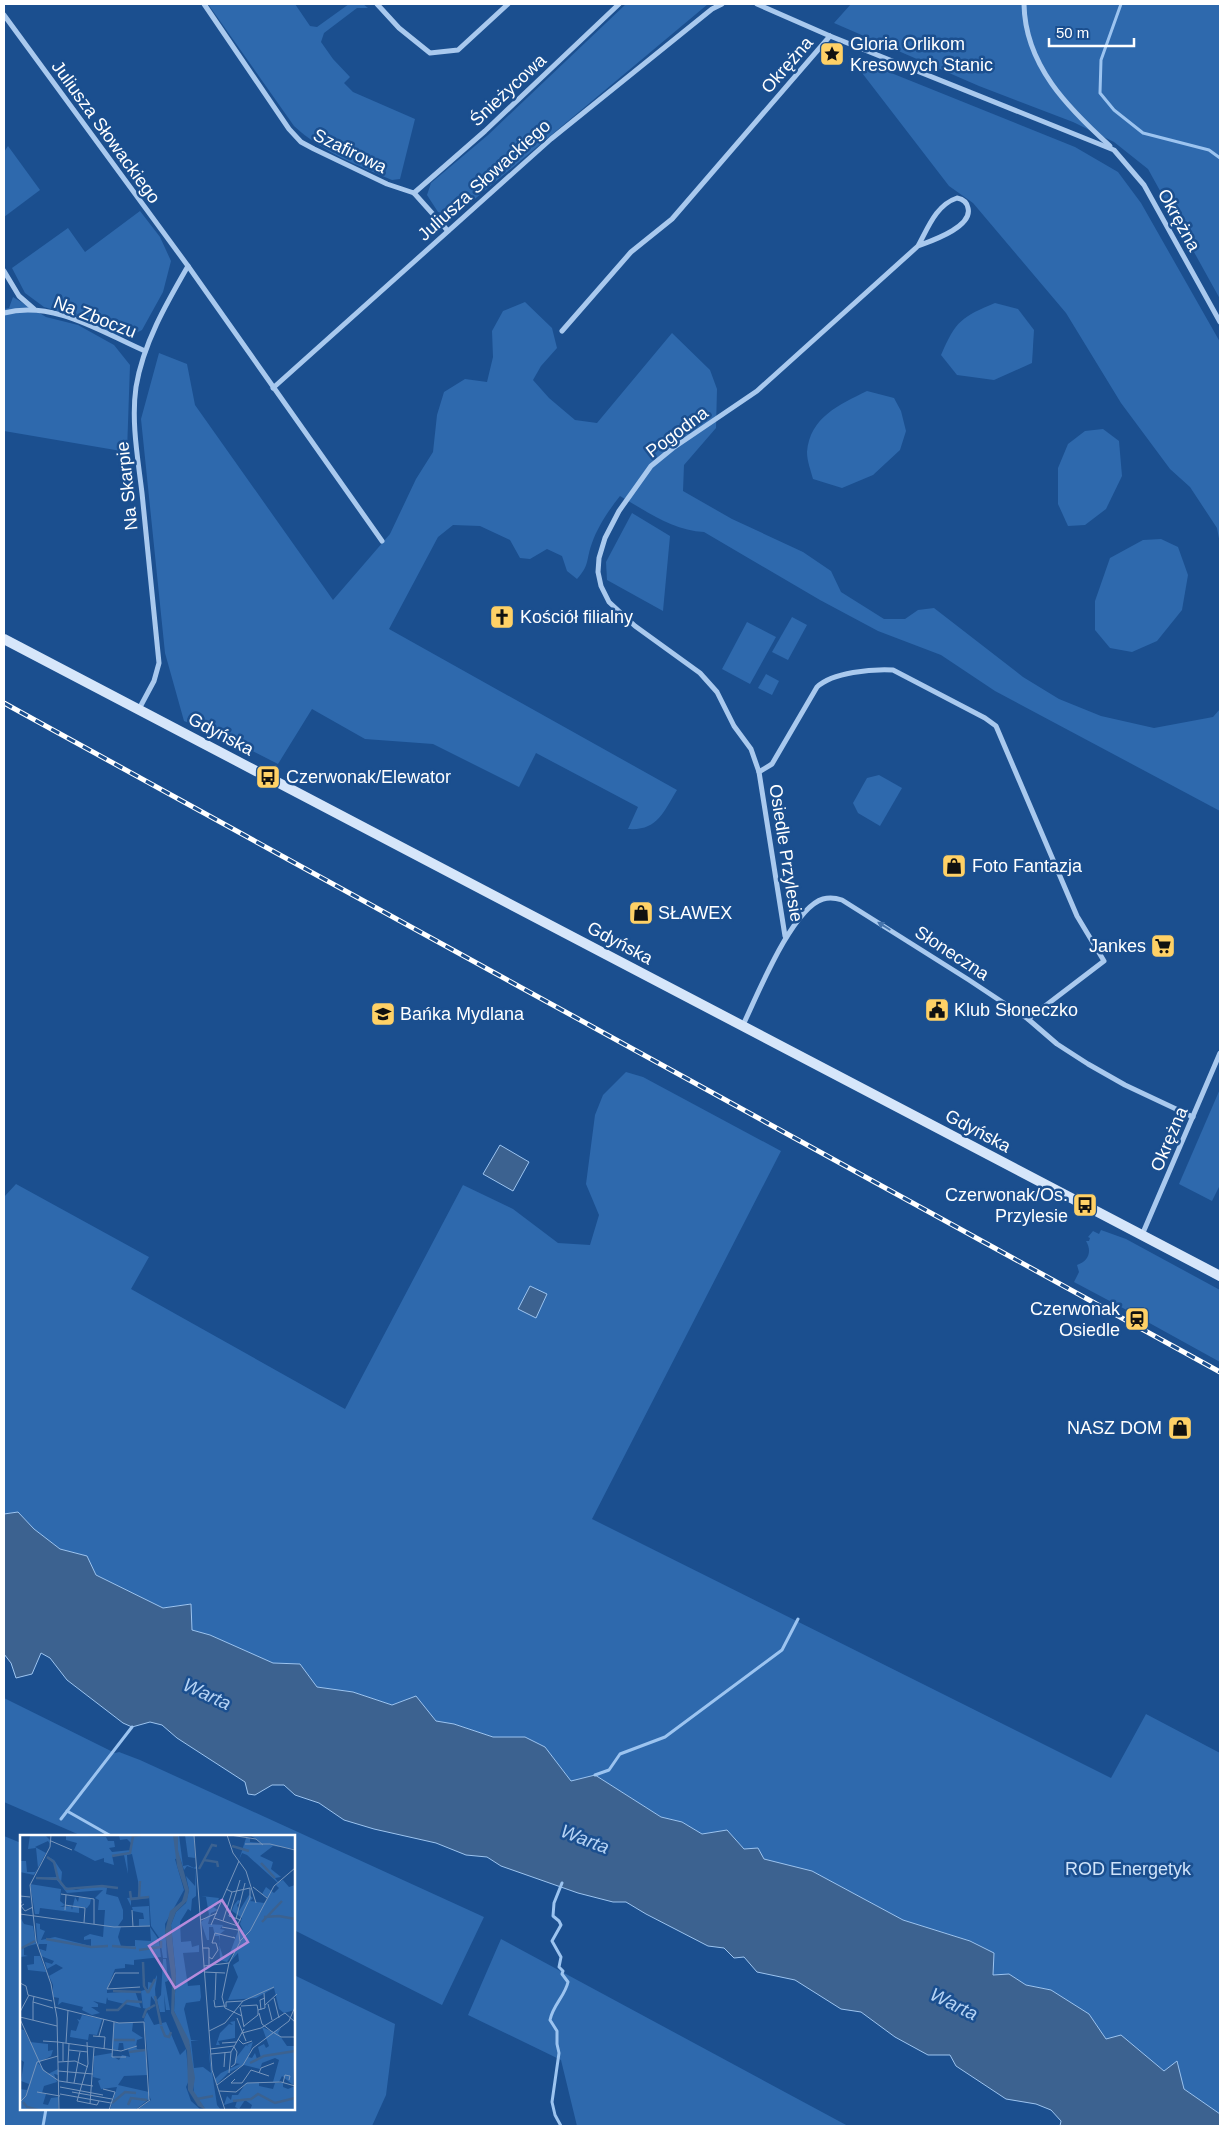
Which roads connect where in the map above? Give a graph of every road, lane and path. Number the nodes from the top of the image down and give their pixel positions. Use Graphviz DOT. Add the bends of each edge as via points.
graph roads {
  1 [pos="204,4"];
  2 [pos="377,4"];
  3 [pos="508,4"];
  4 [pos="618,4"];
  5 [pos="722,4"];
  6 [pos="758,4"];
  7 [pos="1024,4"];
  8 [pos="4,15"];
  9 [pos="830,36"];
  10 [pos="1114,150"];
  11 [pos="414,193"];
  12 [pos="448,231"];
  13 [pos="918,246"];
  14 [pos="188,266"];
  15 [pos="4,271"];
  16 [pos="34,309"];
  17 [pos="4,313"];
  18 [pos="1220,322"];
  19 [pos="562,331"];
  20 [pos="145,351"];
  21 [pos="273,388"];
  22 [pos="382,540"];
  23 [pos="4,639"];
  24 [pos="139,709"];
  25 [pos="759,772"];
  26 [pos="786,936"];
  27 [pos="1028,1020"];
  28 [pos="743,1025"];
  29 [pos="1220,1052"];
  30 [pos="1193,1117"];
  31 [pos="1142,1235"];
  32 [pos="1220,1276"];
  1 -- 11 [label="street, Szafirowa" via="301,142 387,184"];
  2 -- 3 [label="street" via="399,28 430,53 458,50"];
  4 -- 11 [label="street, Śnieżycowa" via="485,131"];
  5 -- 12 [label="street, Juliusza Słowackiego" via="558,133"];
  6 -- 9 [label="street"];
  7 -- 10 [label="street" via="1030,44 1042,70 1080,119"];
  8 -- 14 [label="street, Juliusza Słowackiego"];
  9 -- 10 [label="street, Okrężna"];
  9 -- 19 [label="street, Okrężna" via="672,219 631,252"];
  10 -- 18 [label="street, Okrężna" via="1144,185"];
  11 -- 12 [label="street, Szafirowa"];
  12 -- 21 [label="street, Juliusza Słowackiego"];
  13 -- 13 [label="street, Pogodna" via="943,206 957,198 966,202 968,214 957,227"];
  13 -- 25 [label="street, Pogodna" via="757,391 672,448 651,466 619,511 599,558 601,586 609,602 635,626 700,674 717,692 734,726 751,749"];
  14 -- 20 [label="street, Na Skarpie"];
  14 -- 21 [label="street, Juliusza Słowackiego"];
  15 -- 16 [label="street" via="19,296"];
  16 -- 17 [label="street, Na Zboczu"];
  16 -- 20 [label="street, Na Zboczu" via="68,317"];
  20 -- 24 [label="street, Na Skarpie" via="136,388 135,424 159,663 154,681"];
  21 -- 22 [label="street, Juliusza Słowackiego"];
  23 -- 24 [label="main road, Gdyńska"];
  24 -- 28 [label="main road, Gdyńska"];
  25 -- 26 [label="street, Osiedle Przylesie"];
  25 -- 27 [label="street, Osiedle Przylesie" via="772,764 817,687 834,676 893,670 996,726 1077,916 1104,961"];
  27 -- 26 [label="street, Słoneczna, one-way" via="842,900 832,897 821,899"];
  26 -- 28 [label="street, Słoneczna"];
  27 -- 30 [label="street, Słoneczna" via="1088,1064"];
  28 -- 31 [label="main road, Gdyńska"];
  29 -- 30 [label="street, Okrężna"];
  30 -- 31 [label="street, Okrężna"];
  31 -- 32 [label="main road, Gdyńska"];
}
